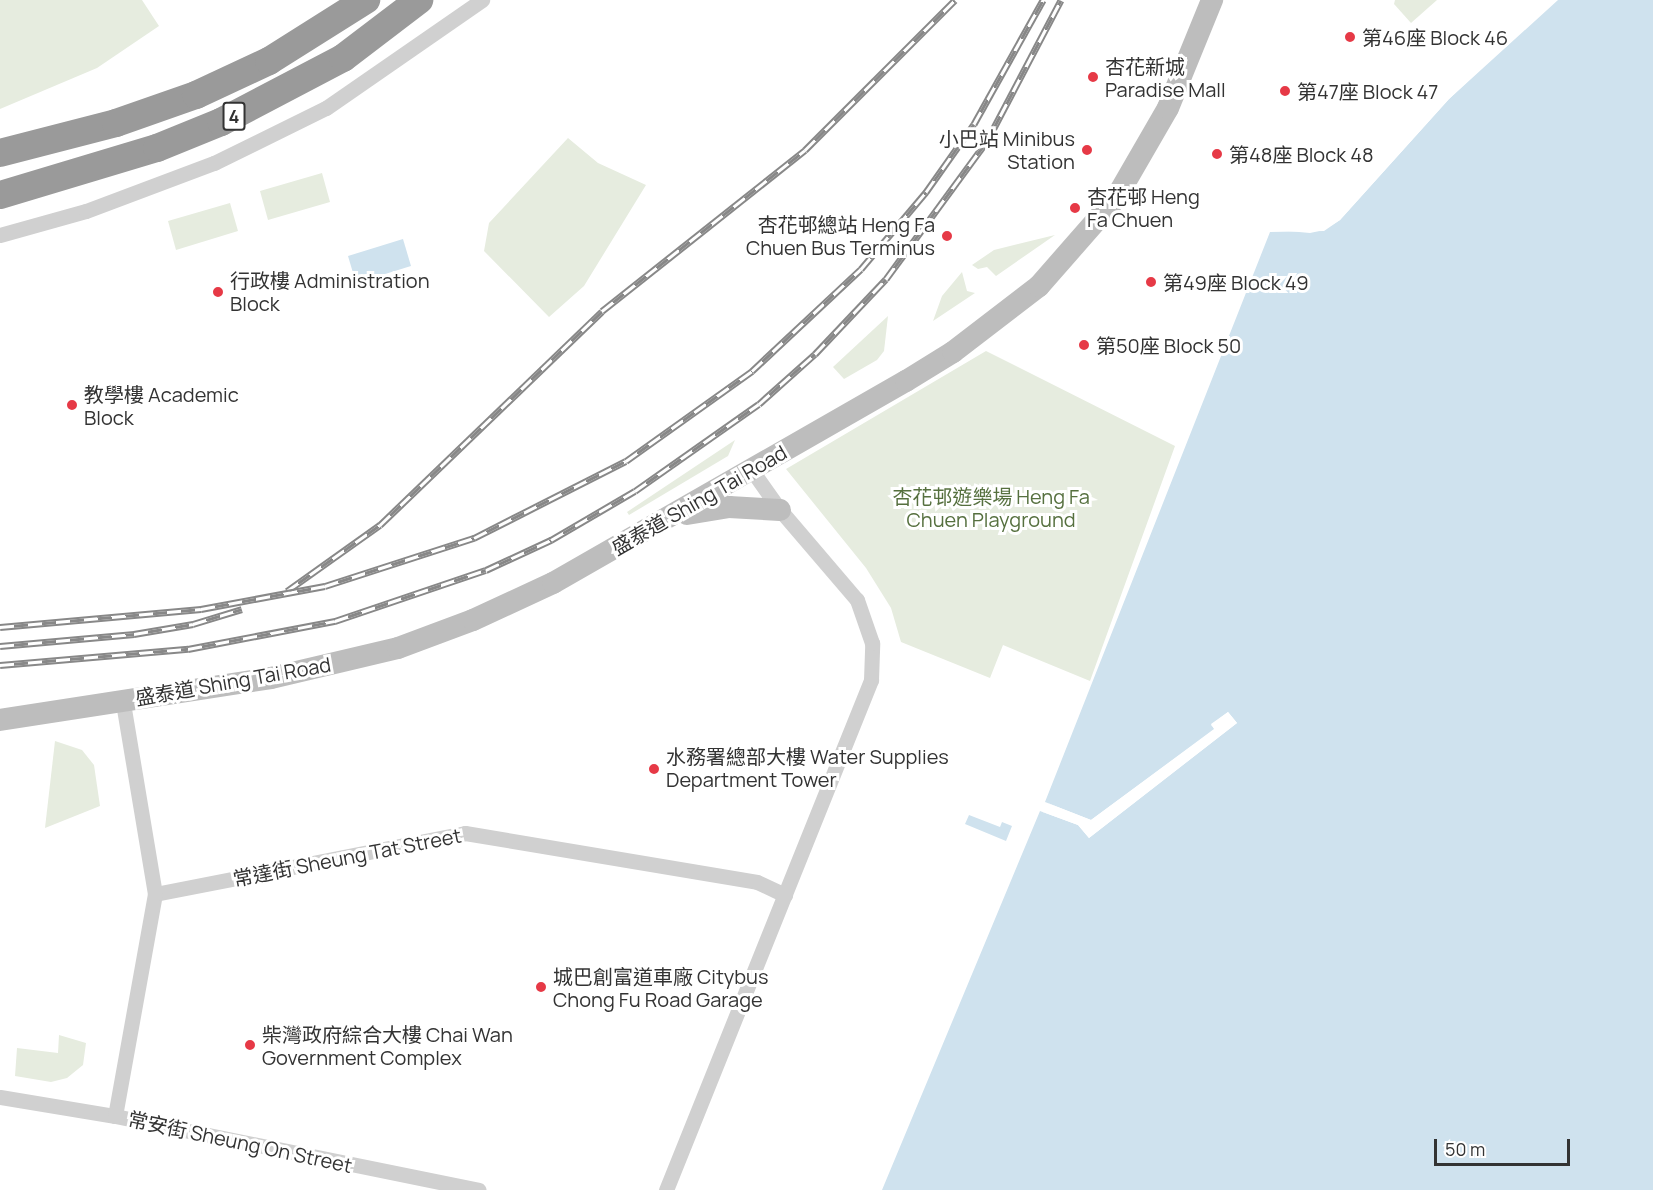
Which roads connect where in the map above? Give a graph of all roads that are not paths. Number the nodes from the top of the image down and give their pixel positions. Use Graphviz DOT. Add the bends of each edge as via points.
graph roads {
  1 [pos="366,0"];
  2 [pos="419,0"];
  3 [pos="482,0"];
  4 [pos="1212,0"];
  5 [pos="0,153"];
  6 [pos="9,191"];
  7 [pos="0,235"];
  8 [pos="751,469"];
  9 [pos="780,510"];
  10 [pos="674,516"];
  11 [pos="123,702"];
  12 [pos="0,720"];
  13 [pos="155,894"];
  14 [pos="785,895"];
  15 [pos="0,1097"];
  16 [pos="115,1116"];
  17 [pos="479,1190"];
  18 [pos="666,1190"];
  1 -- 5 [label="highway, 4" via="269,61 196,95 116,123"];
  2 -- 6 [label="highway, 4" via="343,58 221,122 157,148"];
  3 -- 7 [label="street" via="326,108 214,163 86,211"];
  4 -- 8 [label="street, 盛泰道 Shing Tai Road" via="1149,144 1116,198 1064,262 1039,286 952,352"];
  8 -- 9 [label="street"];
  8 -- 10 [label="street, 盛泰道 Shing Tai Road"];
  9 -- 10 [label="street" via="729,507"];
  9 -- 14 [label="street" via="857,600 872,643 871,680"];
  10 -- 11 [label="street, 盛泰道 Shing Tai Road" via="553,583 473,620 398,648 271,678"];
  11 -- 12 [label="street, 盛泰道 Shing Tai Road"];
  11 -- 13 [label="street"];
  13 -- 14 [label="street, 常達街 Sheung Tat Street" via="465,833 757,882"];
  13 -- 16 [label="street"];
  14 -- 18 [label="street"];
  15 -- 16 [label="street, 常安街 Sheung On Street"];
  16 -- 17 [label="street, 常安街 Sheung On Street"];
}
